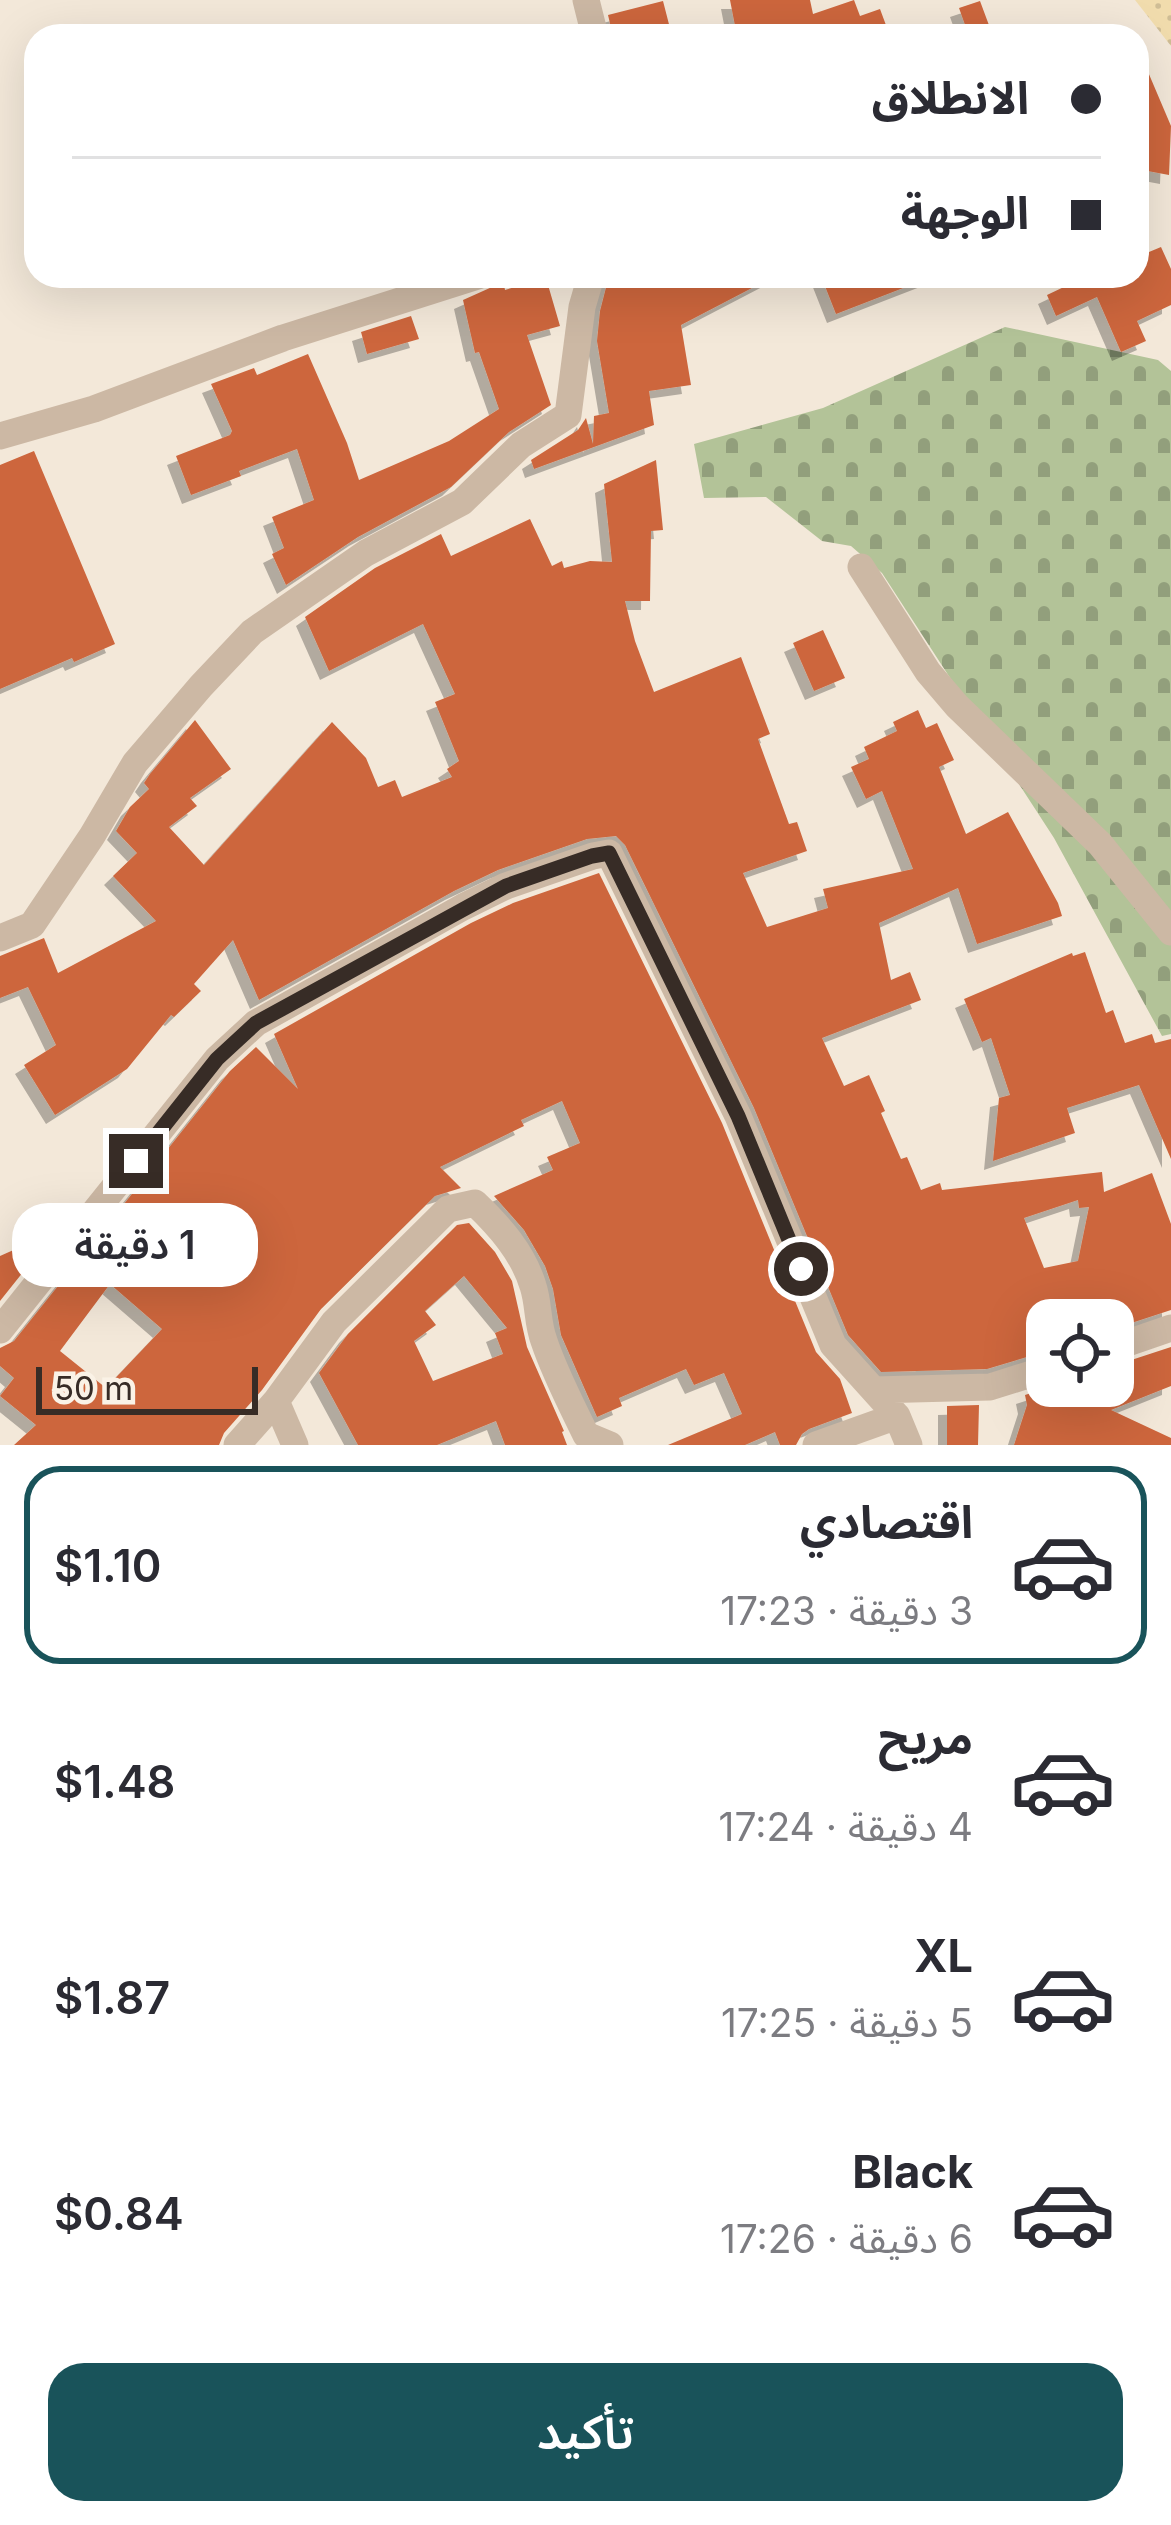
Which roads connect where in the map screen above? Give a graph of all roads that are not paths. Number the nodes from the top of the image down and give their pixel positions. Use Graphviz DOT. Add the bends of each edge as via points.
graph roads {
  1 [pos="440,288"];
  2 [pos="588,288"];
  3 [pos="0,436"];
  4 [pos="861,567"];
  5 [pos="1171,932"];
  6 [pos="0,938"];
  7 [pos="1171,1328"];
  8 [pos="0,1330"];
  9 [pos="1134,1341"];
  10 [pos="1026,1376"];
  11 [pos="874,1390"];
  12 [pos="276,1401"];
  13 [pos="898,1416"];
  14 [pos="237,1445"];
  15 [pos="295,1445"];
  16 [pos="610,1445"];
  17 [pos="816,1445"];
  18 [pos="909,1445"];
  1 -- 3 [label="street"];
  2 -- 6 [label="street" via="568,415 521,445 462,502 366,553 252,632 135,763 32,925"];
  4 -- 5 [label="street" via="928,672 1100,844"];
  7 -- 9 [label="street"];
  8 -- 11 [label="street" via="217,1059 256,1023 506,886 609,853 738,1116 833,1345"];
  10 -- 11 [label="street" via="990,1387"];
  11 -- 13 [label="street"];
  12 -- 14 [label="street"];
  12 -- 15 [label="street"];
  12 -- 16 [label="street" via="334,1322 448,1209 475,1203 525,1268 542,1337 586,1435"];
  13 -- 17 [label="street"];
  13 -- 18 [label="street"];
}
